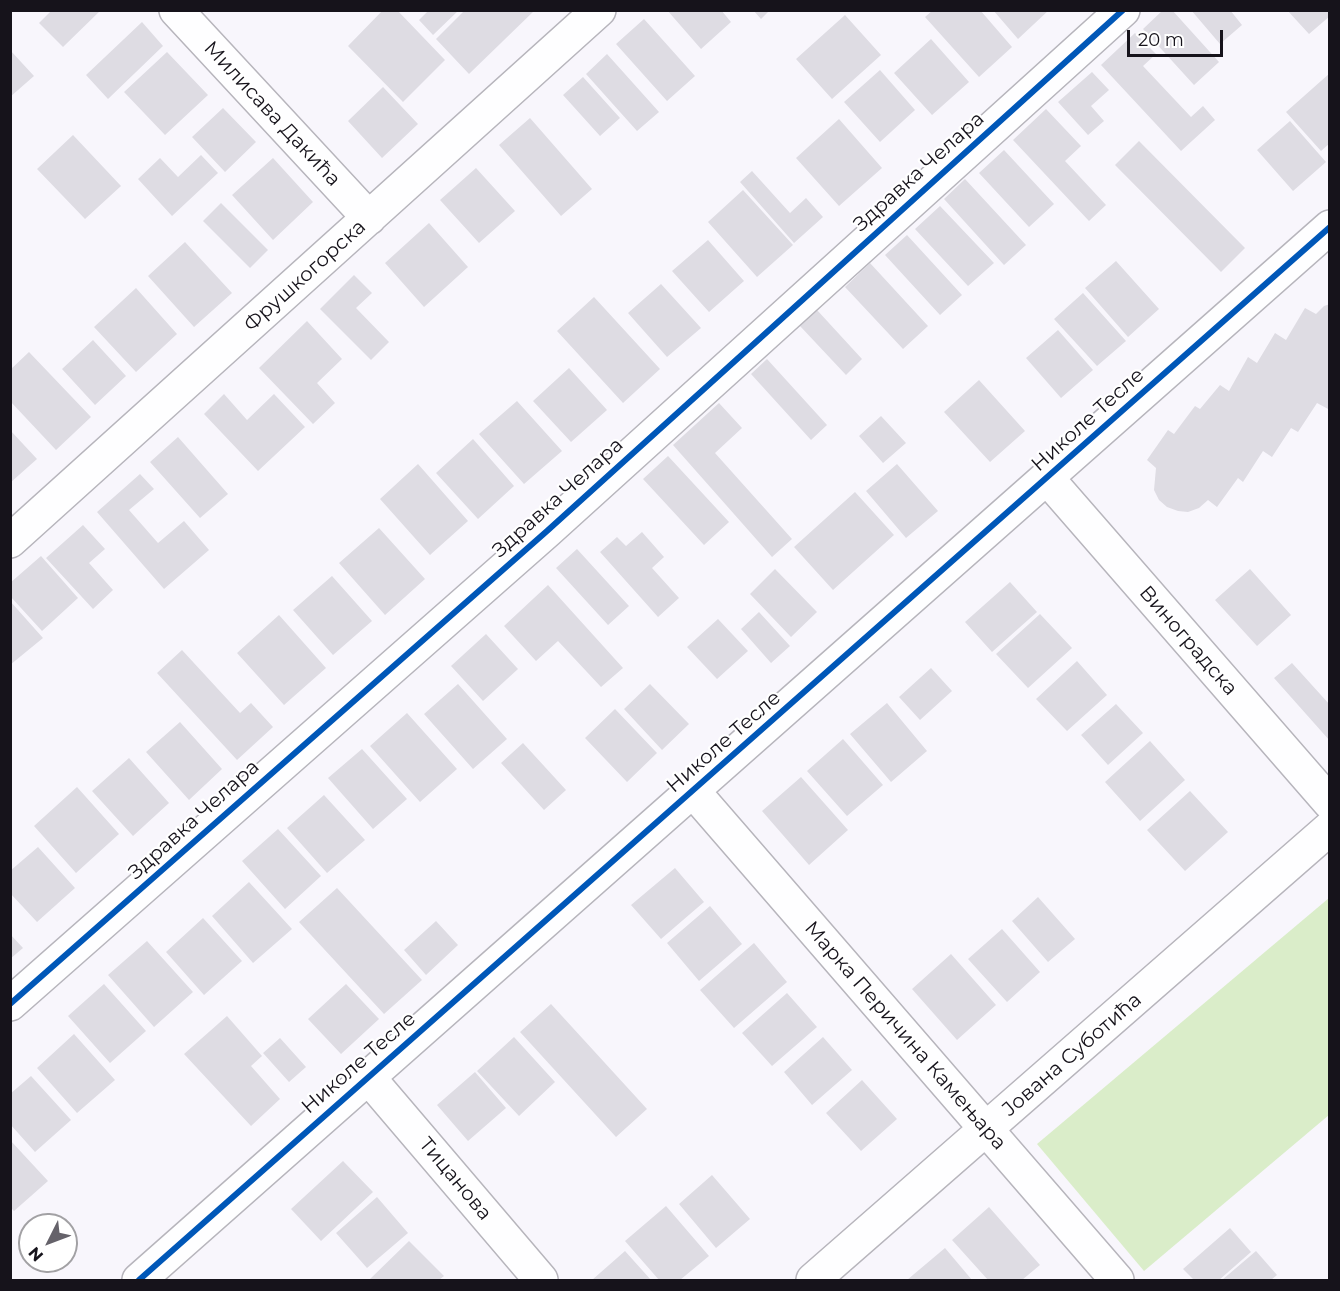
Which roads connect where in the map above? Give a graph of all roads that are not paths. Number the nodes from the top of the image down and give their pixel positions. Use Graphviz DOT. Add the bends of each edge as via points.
graph roads {
  1 [pos="176,10"];
  2 [pos="599,10"];
  3 [pos="1123,10"];
  4 [pos="369,218"];
  5 [pos="1329,227"];
  6 [pos="1047,478"];
  7 [pos="10,541"];
  8 [pos="693,791"];
  9 [pos="1329,803"];
  10 [pos="1329,828"];
  11 [pos="10,1004"];
  12 [pos="368,1077"];
  13 [pos="987,1130"];
  14 [pos="139,1281"];
  15 [pos="541,1281"];
  16 [pos="813,1281"];
  17 [pos="1117,1281"];
  1 -- 4 [label="street, Милисава Дакића"];
  2 -- 4 [label="street, Фрушкогорска"];
  3 -- 11 [label="street, Здравка Челара" via="547,531"];
  4 -- 7 [label="street, Фрушкогорска"];
  5 -- 6 [label="street, Николе Тесле"];
  6 -- 8 [label="street, Николе Тесле"];
  6 -- 9 [label="street, Виноградска"];
  8 -- 12 [label="street, Николе Тесле"];
  8 -- 13 [label="street, Марка Перичина Камењара"];
  10 -- 13 [label="street, Јована Суботића"];
  12 -- 14 [label="street, Николе Тесле"];
  12 -- 15 [label="street, Тицанова"];
  13 -- 16 [label="street, Јована Суботића"];
  13 -- 17 [label="street, Марка Перичина Камењара"];
}
